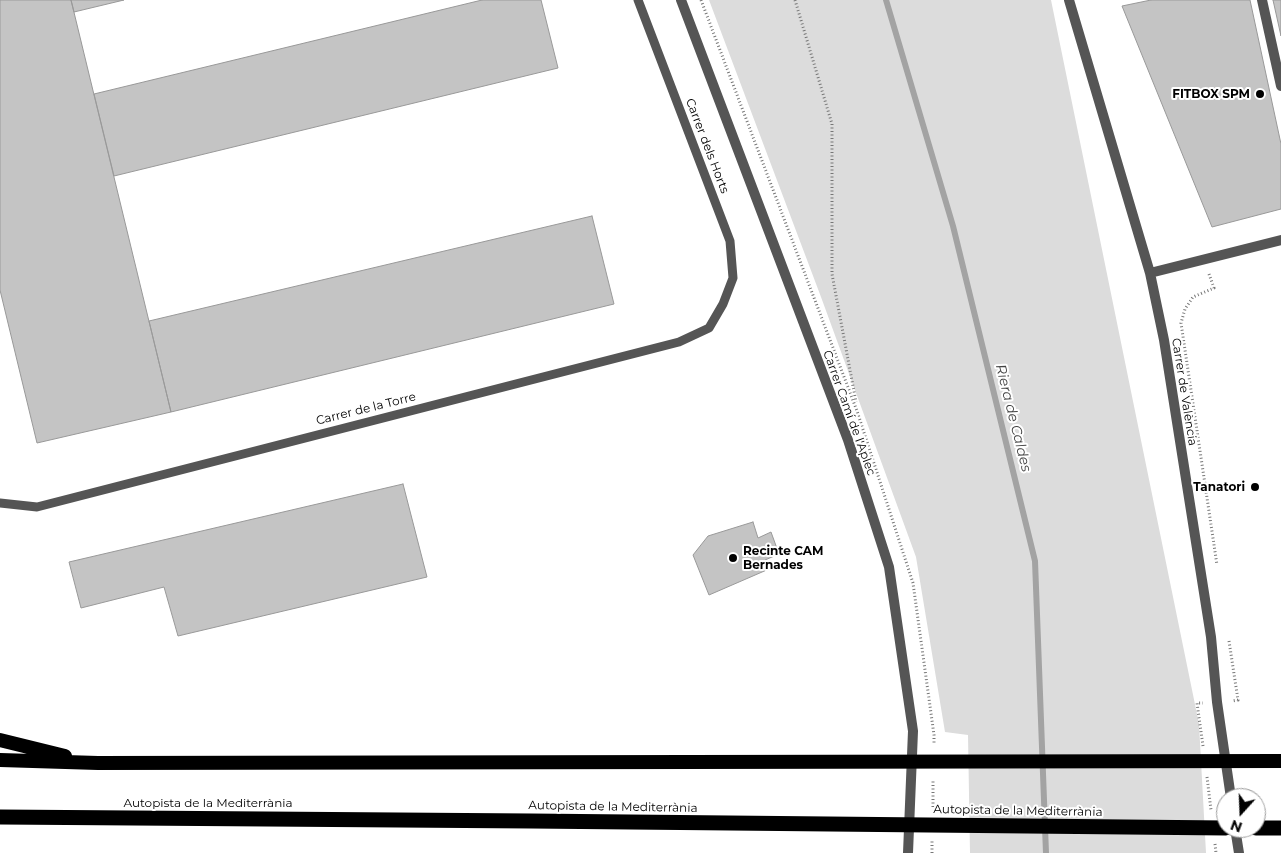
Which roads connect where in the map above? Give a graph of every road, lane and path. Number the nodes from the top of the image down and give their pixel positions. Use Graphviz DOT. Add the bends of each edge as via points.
graph roads {
  1 [pos="638,0"];
  2 [pos="681,0"];
  3 [pos="700,0"];
  4 [pos="795,0"];
  5 [pos="1069,0"];
  6 [pos="1262,0"];
  7 [pos="1281,86"];
  8 [pos="1281,240"];
  9 [pos="1150,273"];
  10 [pos="1214,288"];
  11 [pos="724,304"];
  12 [pos="0,503"];
  13 [pos="1218,572"];
  14 [pos="1229,641"];
  15 [pos="1238,700"];
  16 [pos="0,740"];
  17 [pos="0,760"];
  18 [pos="1279,761"];
  19 [pos="98,762"];
  20 [pos="1230,788"];
  21 [pos="0,818"];
  22 [pos="1216,828"];
  23 [pos="1237,838"];
  24 [pos="908,853"];
  25 [pos="1239,853"];
  1 -- 11 [label="lane, Carrer dels Horts" via="730,242 733,278"];
  2 -- 24 [label="street, Carrer Camí de l'Aplec" via="848,440 889,567 913,731"];
  3 -- 4 [label="path" via="857,411 832,274 832,124"];
  5 -- 9 [label="street, Carrer de València"];
  6 -- 7 [label="street"];
  8 -- 9 [label="street"];
  9 -- 20 [label="street, Carrer de València" via="1164,340 1211,637"];
  10 -- 13 [label="path" via="1193,297 1181,323"];
  11 -- 12 [label="lane, Carrer de la Torre" via="709,328 679,342 37,507"];
  14 -- 15 [label="path"];
  16 -- 19 [label="highway"];
  17 -- 19 [label="highway"];
  18 -- 19 [label="highway"];
  21 -- 22 [label="highway, Autopista de la Mediterrània"];
  23 -- 25 [label="street"];
}
